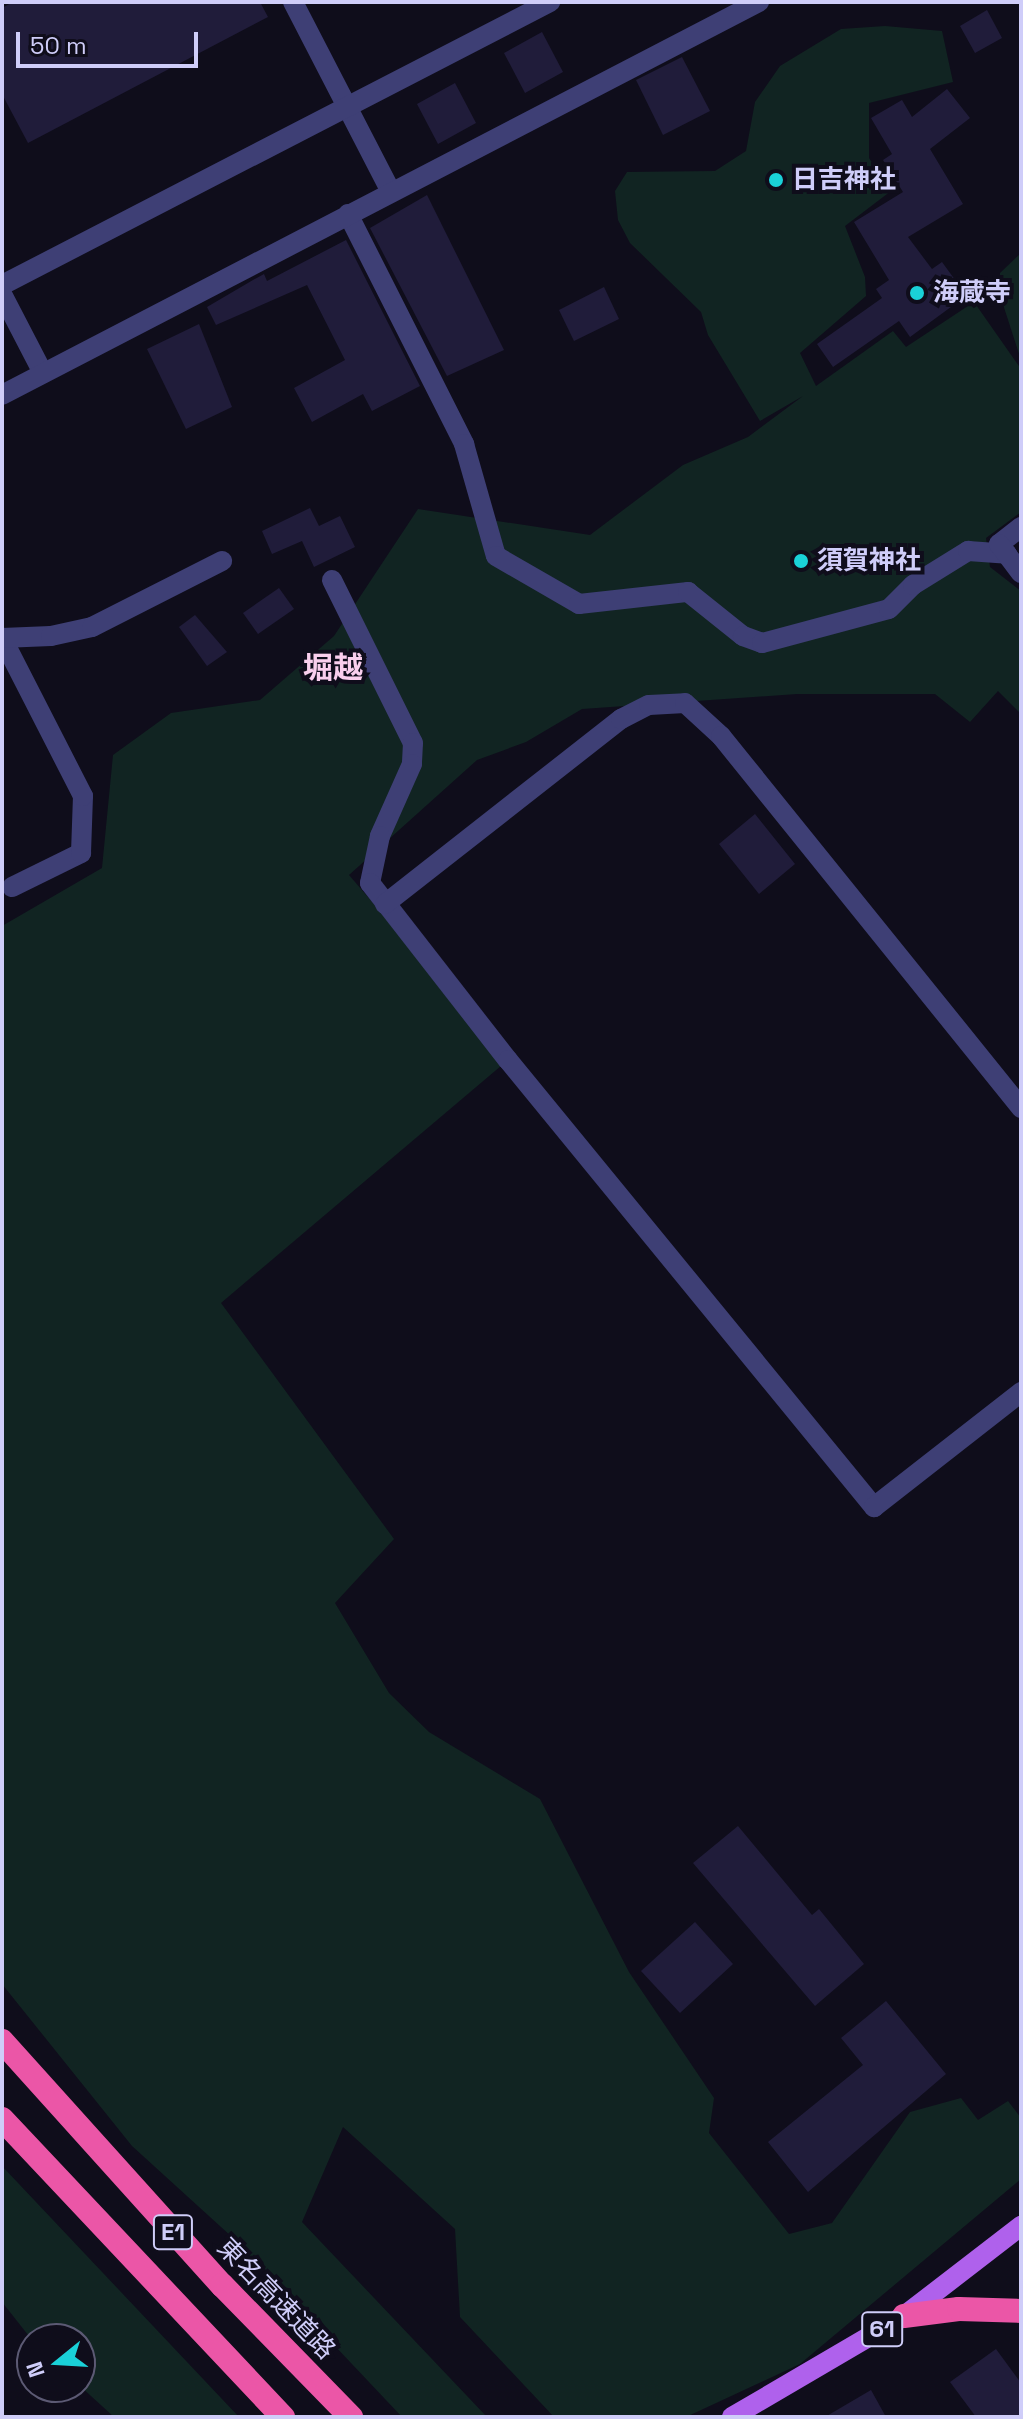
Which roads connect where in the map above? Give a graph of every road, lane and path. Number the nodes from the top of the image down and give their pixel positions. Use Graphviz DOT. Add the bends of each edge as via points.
graph roads {
  1 [pos="293,2"];
  2 [pos="550,2"];
  3 [pos="759,2"];
  4 [pos="345,108"];
  5 [pos="391,192"];
  6 [pos="348,214"];
  7 [pos="2,285"];
  8 [pos="2,294"];
  9 [pos="43,373"];
  10 [pos="2,395"];
  11 [pos="1021,527"];
  12 [pos="1007,554"];
  13 [pos="222,561"];
  14 [pos="1021,573"];
  15 [pos="332,580"];
  16 [pos="12,887"];
  17 [pos="385,904"];
  18 [pos="1021,1108"];
  19 [pos="1021,1392"];
  20 [pos="2,2041"];
  21 [pos="2,2119"];
  22 [pos="1021,2226"];
  23 [pos="1021,2311"];
  24 [pos="904,2316"];
  25 [pos="283,2417"];
  26 [pos="351,2417"];
  27 [pos="732,2417"];
  1 -- 4 [label="street"];
  2 -- 4 [label="street"];
  3 -- 5 [label="street"];
  4 -- 5 [label="street"];
  4 -- 7 [label="street"];
  5 -- 6 [label="street"];
  6 -- 9 [label="street"];
  6 -- 12 [label="street" via="464,444 496,556 579,604 688,592 743,636 762,643 889,609 913,585 968,551"];
  8 -- 9 [label="street"];
  9 -- 10 [label="street"];
  11 -- 12 [label="street" via="999,544"];
  12 -- 14 [label="street"];
  13 -- 16 [label="street" via="92,627 2,638 83,796 81,853"];
  15 -- 17 [label="street" via="413,743 412,764 380,836 370,883"];
  17 -- 18 [label="street" via="621,719 649,705 685,703 712,725"];
  17 -- 19 [label="street" via="874,1507"];
  20 -- 26 [label="highway, 東名高速道路 / E1" via="222,2285"];
  21 -- 25 [label="highway, E1"];
  22 -- 24 [label="main road, 61"];
  23 -- 24 [label="highway" via="959,2309"];
  24 -- 27 [label="main road, 61"];
}
